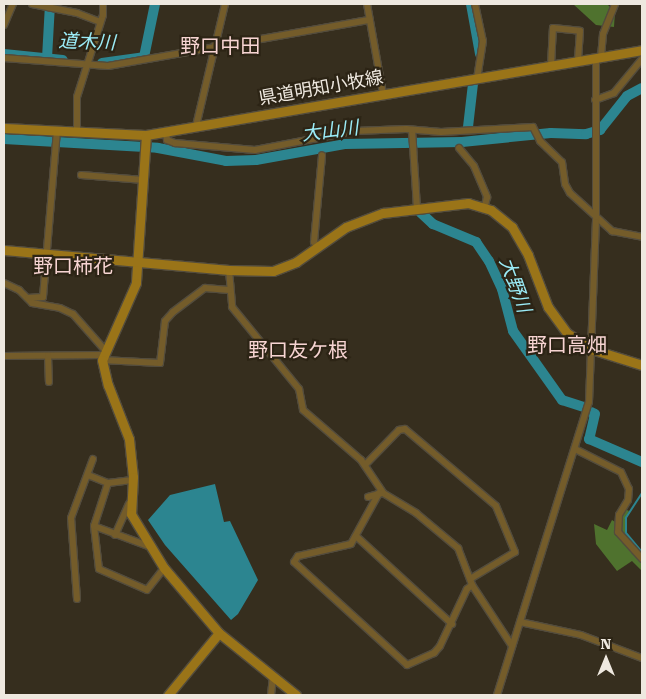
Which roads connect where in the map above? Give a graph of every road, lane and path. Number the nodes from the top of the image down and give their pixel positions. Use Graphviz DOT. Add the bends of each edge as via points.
graph roads {
  1 [pos="13,4"];
  2 [pos="32,4"];
  3 [pos="102,4"];
  4 [pos="225,4"];
  5 [pos="368,4"];
  6 [pos="475,4"];
  7 [pos="616,4"];
  8 [pos="370,20"];
  9 [pos="100,22"];
  10 [pos="4,25"];
  11 [pos="215,48"];
  12 [pos="642,50"];
  13 [pos="4,58"];
  14 [pos="599,58"];
  15 [pos="642,59"];
  16 [pos="578,61"];
  17 [pos="86,65"];
  18 [pos="551,65"];
  19 [pos="476,78"];
  20 [pos="383,94"];
  21 [pos="595,100"];
  22 [pos="196,126"];
  23 [pos="4,128"];
  24 [pos="166,132"];
  25 [pos="412,132"];
  26 [pos="57,133"];
  27 [pos="76,133"];
  28 [pos="146,138"];
  29 [pos="458,148"];
  30 [pos="322,155"];
  31 [pos="81,175"];
  32 [pos="144,177"];
  33 [pos="417,206"];
  34 [pos="485,206"];
  35 [pos="596,217"];
  36 [pos="642,237"];
  37 [pos="317,246"];
  38 [pos="4,250"];
  39 [pos="47,253"];
  40 [pos="138,262"];
  41 [pos="229,270"];
  42 [pos="4,283"];
  43 [pos="229,290"];
  44 [pos="28,298"];
  45 [pos="592,349"];
  46 [pos="103,355"];
  47 [pos="4,356"];
  48 [pos="48,356"];
  49 [pos="642,365"];
  50 [pos="49,382"];
  51 [pos="575,449"];
  52 [pos="94,459"];
  53 [pos="365,465"];
  54 [pos="88,475"];
  55 [pos="132,480"];
  56 [pos="108,483"];
  57 [pos="381,493"];
  58 [pos="368,497"];
  59 [pos="129,504"];
  60 [pos="94,526"];
  61 [pos="115,535"];
  62 [pos="356,538"];
  63 [pos="151,547"];
  64 [pos="642,559"];
  65 [pos="164,568"];
  66 [pos="471,582"];
  67 [pos="77,599"];
  68 [pos="520,622"];
  69 [pos="452,624"];
  70 [pos="219,633"];
  71 [pos="512,646"];
  72 [pos="642,658"];
  73 [pos="273,677"];
  74 [pos="168,695"];
  75 [pos="271,695"];
  76 [pos="296,695"];
  77 [pos="498,695"];
  1 -- 10 [label="street"];
  2 -- 9 [label="street"];
  3 -- 9 [label="street"];
  4 -- 11 [label="street"];
  5 -- 8 [label="street"];
  6 -- 19 [label="street" via="483,41"];
  7 -- 14 [label="street" via="603,34"];
  8 -- 11 [label="street"];
  8 -- 20 [label="street"];
  9 -- 17 [label="street"];
  11 -- 17 [label="street" via="108,66"];
  11 -- 22 [label="street"];
  12 -- 14 [label="street, 県道明知小牧線"];
  13 -- 17 [label="street"];
  14 -- 16 [label="street, 県道明知小牧線"];
  14 -- 21 [label="street"];
  15 -- 21 [label="street" via="614,93"];
  16 -- 18 [label="street, 県道明知小牧線"];
  16 -- 18 [label="street" via="580,31 553,28"];
  17 -- 27 [label="street" via="76,102"];
  18 -- 19 [label="street, 県道明知小牧線"];
  19 -- 20 [label="street, 県道明知小牧線"];
  20 -- 22 [label="street, 県道明知小牧線"];
  21 -- 35 [label="street"];
  22 -- 24 [label="street, 県道明知小牧線"];
  23 -- 26 [label="street, 県道明知小牧線"];
  24 -- 25 [label="street" via="167,140 175,143 255,150 335,133"];
  24 -- 28 [label="street, 県道明知小牧線"];
  25 -- 33 [label="street"];
  25 -- 35 [label="street" via="494,131 526,126 534,130 562,162 565,184 570,193"];
  26 -- 27 [label="street, 県道明知小牧線"];
  26 -- 39 [label="street"];
  27 -- 28 [label="street, 県道明知小牧線"];
  28 -- 32 [label="street"];
  29 -- 34 [label="street" via="474,166 487,197"];
  30 -- 37 [label="street" via="314,242"];
  31 -- 32 [label="street"];
  32 -- 40 [label="street"];
  33 -- 34 [label="street" via="458,202"];
  33 -- 37 [label="street" via="366,219 346,227"];
  34 -- 45 [label="street" via="521,238 558,325"];
  35 -- 36 [label="street" via="612,231"];
  35 -- 45 [label="street"];
  37 -- 41 [label="street" via="283,268"];
  38 -- 39 [label="street"];
  39 -- 40 [label="street"];
  39 -- 44 [label="street" via="43,297"];
  40 -- 41 [label="street"];
  40 -- 46 [label="street" via="134,289"];
  41 -- 43 [label="street"];
  42 -- 44 [label="street" via="20,290"];
  43 -- 46 [label="street" via="206,288 173,312 166,321 160,363"];
  43 -- 53 [label="street" via="229,300 238,315 299,389 303,410"];
  44 -- 46 [label="street" via="32,303 74,314 95,335"];
  45 -- 49 [label="street"];
  45 -- 51 [label="street" via="589,402"];
  46 -- 48 [label="street"];
  46 -- 55 [label="street" via="108,385 129,439"];
  47 -- 48 [label="street"];
  48 -- 50 [label="street"];
  51 -- 64 [label="street" via="621,472 629,489 628,500 618,515 618,532"];
  51 -- 68 [label="street"];
  52 -- 54 [label="street"];
  53 -- 57 [label="street"];
  53 -- 66 [label="street" via="399,430 405,429 496,506 507,526 515,552"];
  54 -- 56 [label="street"];
  54 -- 67 [label="street" via="71,518"];
  55 -- 56 [label="street"];
  55 -- 59 [label="street"];
  56 -- 60 [label="street"];
  57 -- 58 [label="street"];
  57 -- 62 [label="street"];
  57 -- 66 [label="street" via="416,513 450,539 464,558"];
  59 -- 61 [label="street"];
  59 -- 63 [label="street" via="134,523"];
  60 -- 61 [label="street"];
  60 -- 65 [label="street" via="101,572 147,590"];
  61 -- 63 [label="street"];
  62 -- 69 [label="street"];
  62 -- 69 [label="street" via="351,544 298,556 294,562 407,665 434,653"];
  63 -- 65 [label="street"];
  65 -- 70 [label="street"];
  66 -- 69 [label="street"];
  66 -- 71 [label="street"];
  68 -- 71 [label="street"];
  68 -- 72 [label="street" via="581,635"];
  70 -- 73 [label="street"];
  70 -- 74 [label="street"];
  71 -- 77 [label="street"];
  73 -- 75 [label="street"];
  73 -- 76 [label="street"];
}
